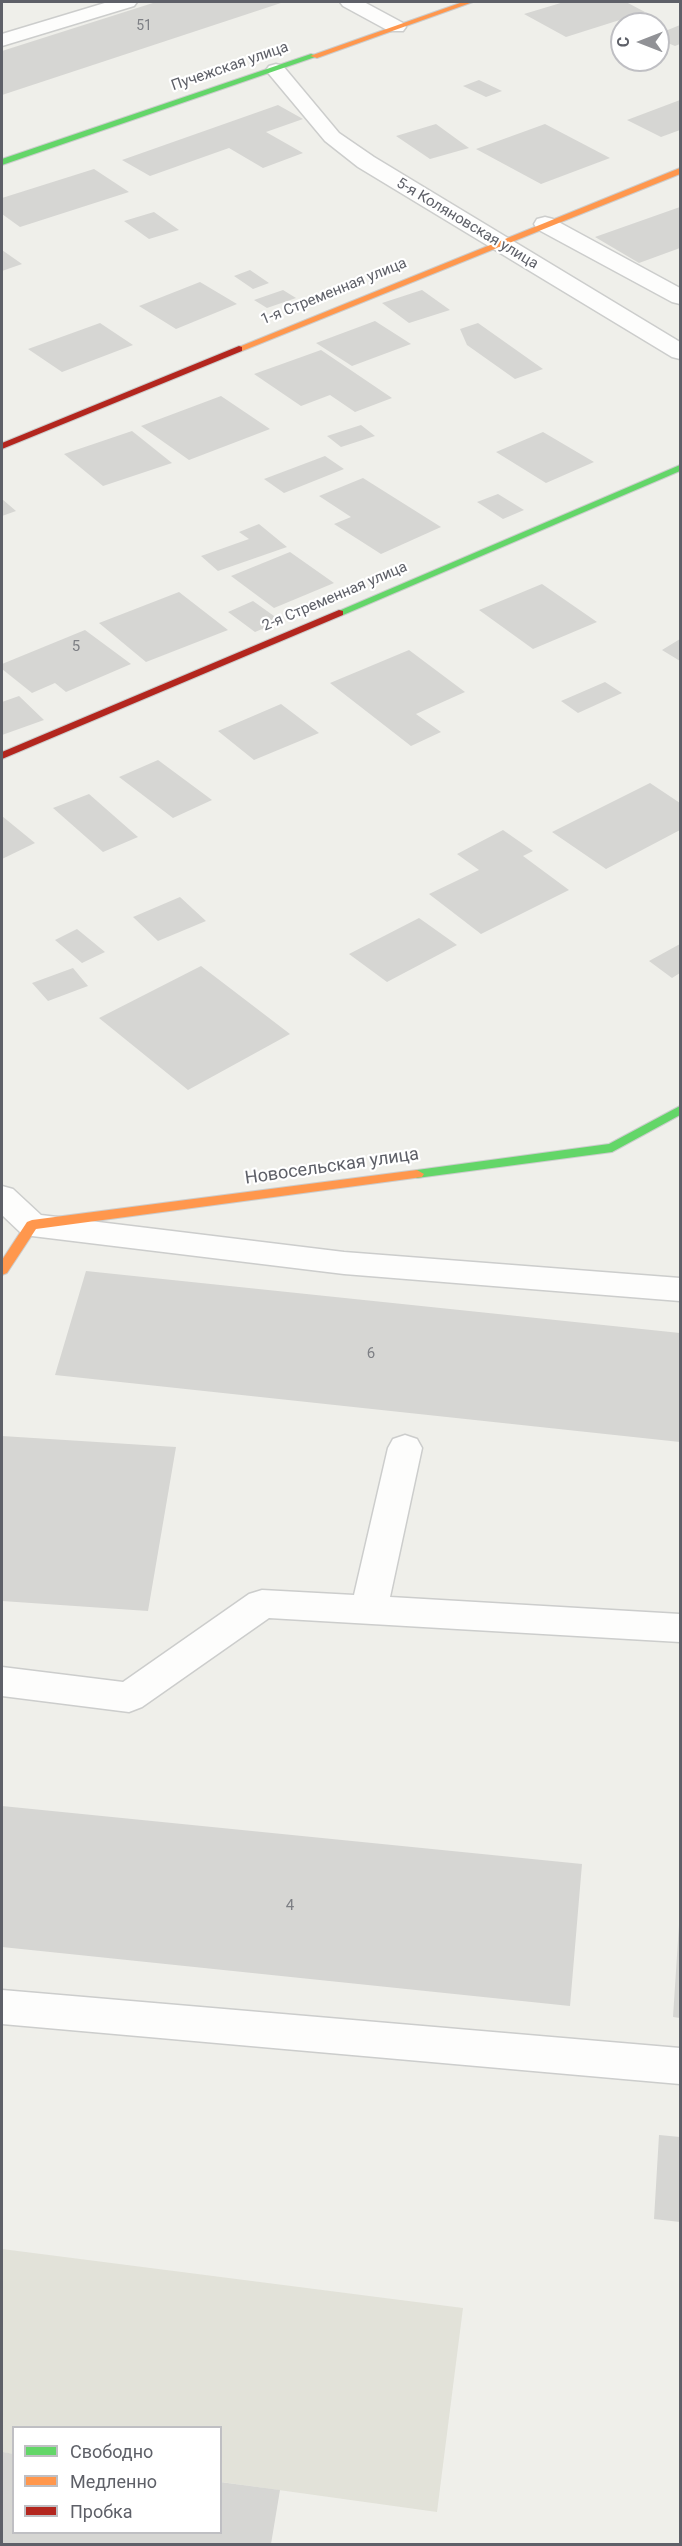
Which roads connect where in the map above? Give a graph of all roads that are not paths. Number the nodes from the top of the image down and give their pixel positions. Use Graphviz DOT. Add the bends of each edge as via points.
graph roads {
  1 [pos="127,2"];
  2 [pos="350,2"];
  3 [pos="469,2"];
  4 [pos="396,27"];
  5 [pos="2,40"];
  6 [pos="276,70"];
  7 [pos="2,162"];
  8 [pos="681,171"];
  9 [pos="545,224"];
  10 [pos="497,243"];
  11 [pos="681,297"];
  12 [pos="627,320"];
  13 [pos="681,352"];
  14 [pos="2,446"];
  15 [pos="681,468"];
  16 [pos="2,756"];
  17 [pos="681,1110"];
  18 [pos="2,1197"];
  19 [pos="32,1225"];
  20 [pos="2,1270"];
  21 [pos="681,1290"];
  22 [pos="405,1448"];
  23 [pos="369,1610"];
  24 [pos="681,1628"];
  25 [pos="2,1682"];
  26 [pos="2,2007"];
  27 [pos="681,2066"];
  1 -- 5 [label="lane"];
  2 -- 4 [label="lane"];
  3 -- 4 [label="street, Пучежская улица"];
  4 -- 6 [label="street, Пучежская улица"];
  6 -- 7 [label="street, Пучежская улица"];
  6 -- 10 [label="lane, 5-я Коляновская улица" via="332,137"];
  8 -- 9 [label="street, 1-я Стременная улица"];
  9 -- 10 [label="street, 1-я Стременная улица"];
  9 -- 11 [label="lane"];
  10 -- 12 [label="lane, 5-я Коляновская улица"];
  10 -- 14 [label="street, 1-я Стременная улица"];
  11 -- 12 [label="lane"];
  12 -- 13 [label="lane, 5-я Коляновская улица"];
  15 -- 16 [label="street, 2-я Стременная улица"];
  17 -- 19 [label="street, Новосельская улица" via="612,1148"];
  18 -- 19 [label="lane"];
  19 -- 20 [label="street"];
  19 -- 21 [label="lane" via="344,1263"];
  22 -- 23 [label="lane"];
  23 -- 24 [label="lane"];
  23 -- 25 [label="lane" via="262,1604 129,1697"];
  26 -- 27 [label="lane"];
}
